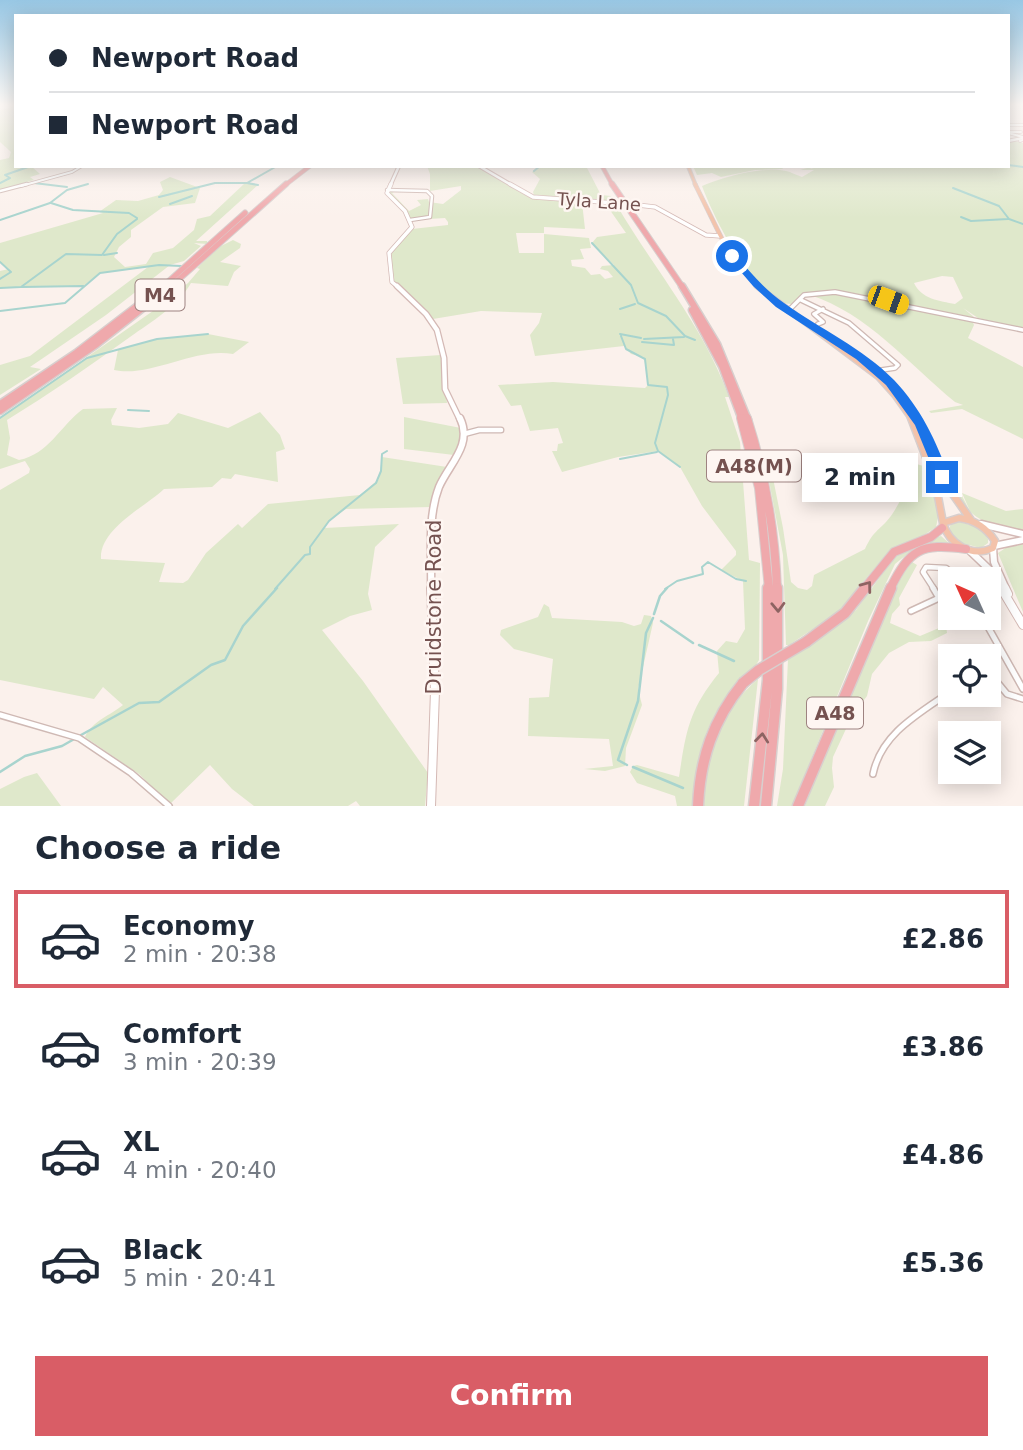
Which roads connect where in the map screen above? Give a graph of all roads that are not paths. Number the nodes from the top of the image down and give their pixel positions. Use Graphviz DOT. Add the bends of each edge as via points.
graph roads {
  1 [pos="79,168"];
  2 [pos="301,168"];
  3 [pos="307,168"];
  4 [pos="398,168"];
  5 [pos="482,168"];
  6 [pos="601,168"];
  7 [pos="601,168"];
  8 [pos="689,168"];
  9 [pos="387,190"];
  10 [pos="0,191"];
  11 [pos="410,220"];
  12 [pos="720,236"];
  13 [pos="802,300"];
  14 [pos="779,305"];
  15 [pos="793,305"];
  16 [pos="821,308"];
  17 [pos="788,311"];
  18 [pos="818,324"];
  19 [pos="1023,330"];
  20 [pos="888,369"];
  21 [pos="875,371"];
  22 [pos="885,377"];
  23 [pos="0,404"];
  24 [pos="0,411"];
  25 [pos="501,430"];
  26 [pos="464,434"];
  27 [pos="971,520"];
  28 [pos="981,524"];
  29 [pos="943,526"];
  30 [pos="1023,534"];
  31 [pos="1023,540"];
  32 [pos="994,547"];
  33 [pos="968,550"];
  34 [pos="938,568"];
  35 [pos="938,596"];
  36 [pos="938,598"];
  37 [pos="1010,599"];
  38 [pos="911,611"];
  39 [pos="1023,625"];
  40 [pos="990,630"];
  41 [pos="1001,687"];
  42 [pos="1023,689"];
  43 [pos="1023,699"];
  44 [pos="938,701"];
  45 [pos="0,715"];
  46 [pos="873,774"];
  47 [pos="169,806"];
  48 [pos="431,806"];
  49 [pos="698,806"];
  50 [pos="754,806"];
  51 [pos="766,806"];
  52 [pos="798,806"];
  1 -- 10 [label="street"];
  2 -- 23 [label="highway, M4" via="120,321"];
  3 -- 24 [label="highway, M4" via="261,203 190,271 124,325"];
  4 -- 9 [label="street"];
  5 -- 12 [label="street, Tyla Lane, bridge" via="529,196 655,207 700,232"];
  50 -- 6 [label="highway, A48(M), one-way" via="766,697 769,613 764,529 752,458 736,403 709,340 628,218"];
  7 -- 51 [label="highway, A48(M), one-way" via="716,342 760,457 772,526 779,623 775,734"];
  8 -- 12 [label="main road"];
  9 -- 11 [label="street"];
  9 -- 11 [label="street" via="427,191 432,196 430,217"];
  11 -- 26 [label="street" via="411,229 389,253 392,282 437,330 445,389"];
  12 -- 14 [label="main road" via="740,267"];
  13 -- 16 [label="street"];
  14 -- 15 [label="street"];
  14 -- 17 [label="main road"];
  15 -- 17 [label="street"];
  15 -- 19 [label="street" via="808,294 843,292"];
  16 -- 18 [label="street" via="814,314 823,322"];
  16 -- 20 [label="street" via="859,331 898,365"];
  17 -- 21 [label="main road"];
  20 -- 21 [label="street"];
  20 -- 22 [label="street"];
  21 -- 22 [label="main road"];
  21 -- 29 [label="main road" via="917,432 939,494"];
  22 -- 27 [label="main road" via="918,419 947,489"];
  25 -- 26 [label="street"];
  26 -- 48 [label="street, Druidstone Road" via="463,445 439,488 432,517 435,766"];
  27 -- 28 [label="main road"];
  27 -- 29 [label="main road" via="954,518"];
  28 -- 30 [label="street"];
  28 -- 32 [label="main road" via="993,537"];
  29 -- 33 [label="main road" via="947,537"];
  49 -- 29 [label="highway, one-way, bridge" via="708,738 721,711 743,683 845,613 894,552 932,537"];
  31 -- 32 [label="street"];
  32 -- 33 [label="main road" via="985,552"];
  32 -- 37 [label="street" via="994,562"];
  33 -- 37 [label="street" via="988,567"];
  33 -- 52 [label="highway, A48" via="926,549 904,561"];
  34 -- 35 [label="street" via="924,569"];
  36 -- 38 [label="street"];
  37 -- 39 [label="street"];
  40 -- 42 [label="street"];
  41 -- 43 [label="street"];
  44 -- 46 [label="street" via="883,743"];
  45 -- 47 [label="street" via="79,738"];
}
